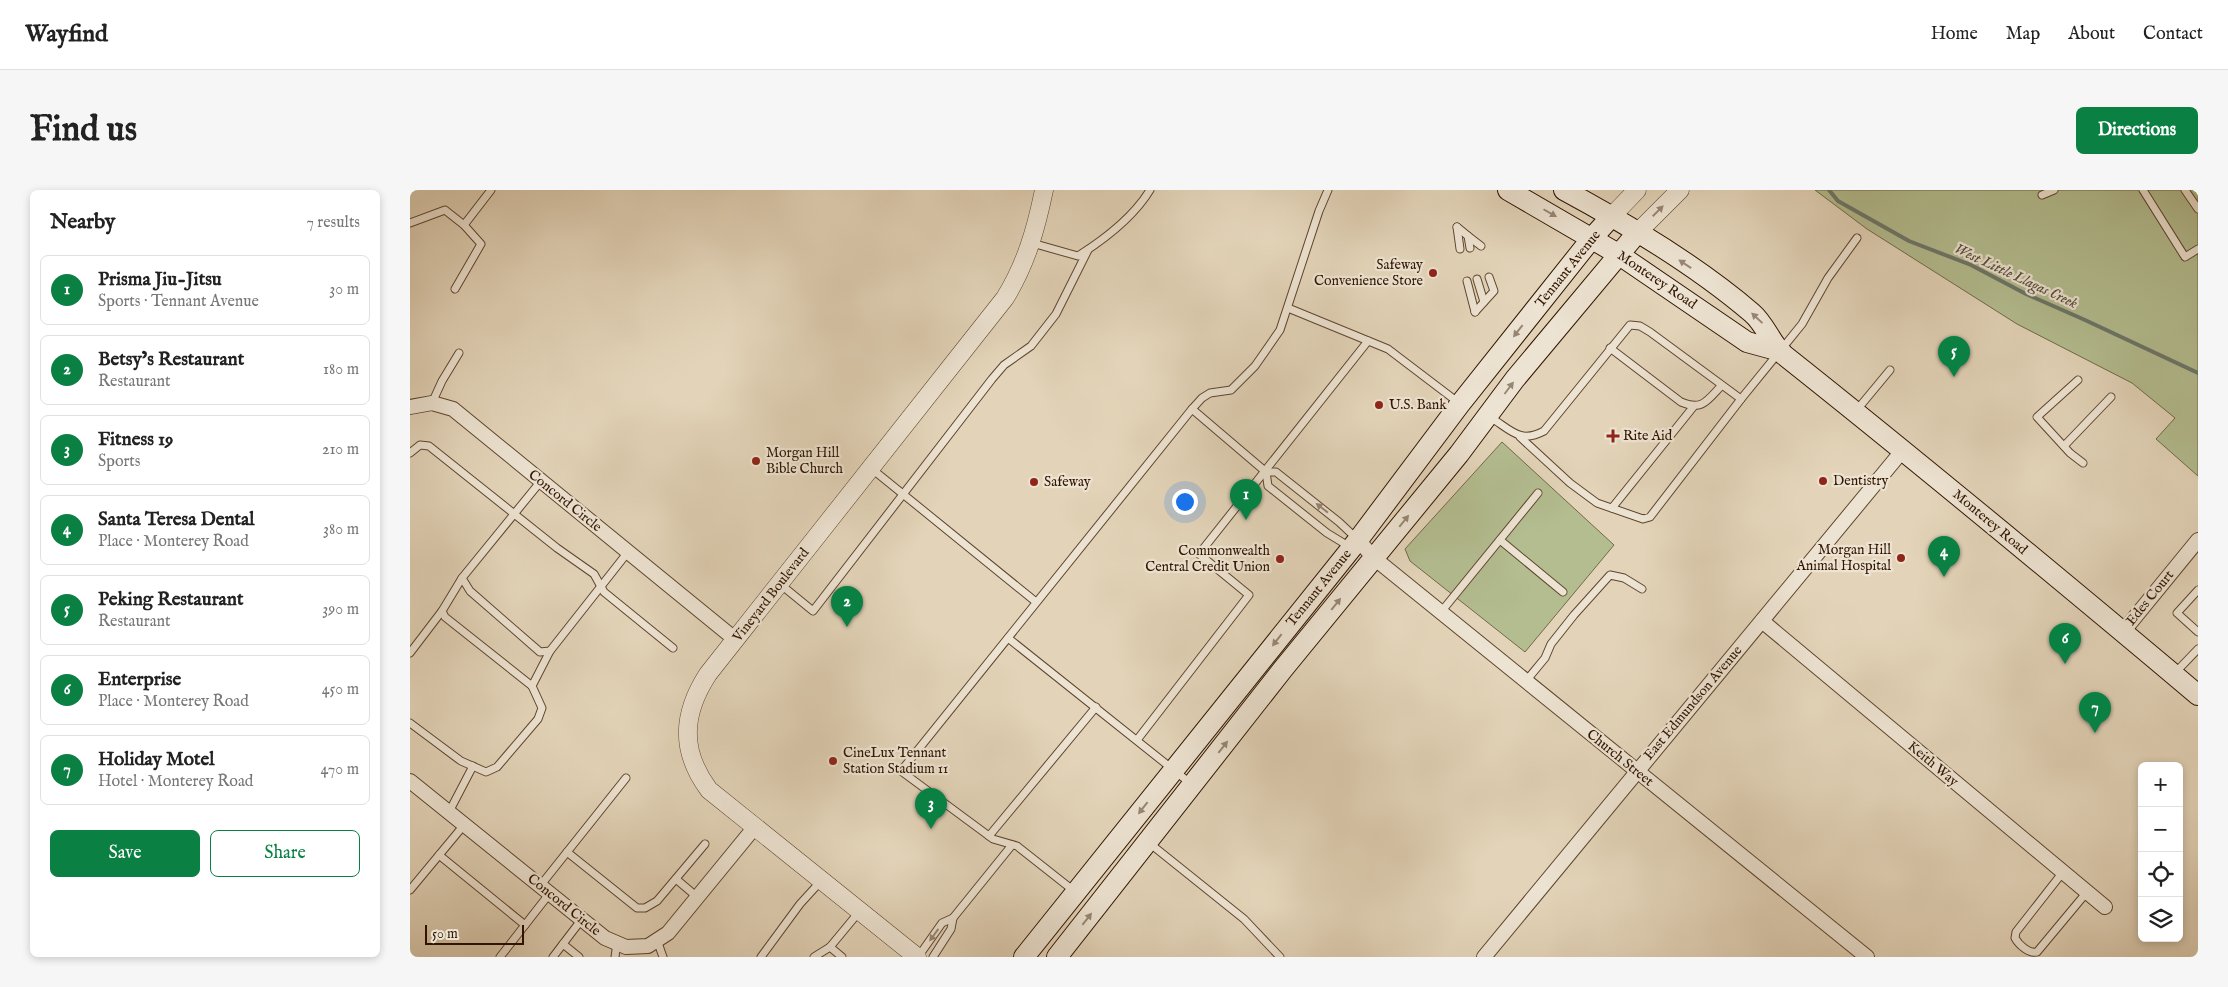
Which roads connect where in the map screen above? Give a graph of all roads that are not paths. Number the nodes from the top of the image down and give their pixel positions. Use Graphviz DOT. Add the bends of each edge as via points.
graph roads {
  1 [pos="491,190"];
  2 [pos="1044,190"];
  3 [pos="1150,190"];
  4 [pos="1328,190"];
  5 [pos="1508,190"];
  6 [pos="1564,190"];
  7 [pos="1637,190"];
  8 [pos="1680,190"];
  9 [pos="2054,190"];
  10 [pos="2142,190"];
  11 [pos="2185,190"];
  12 [pos="2042,195"];
  13 [pos="2198,209"];
  14 [pos="1611,217"];
  15 [pos="410,223"];
  16 [pos="464,225"];
  17 [pos="1637,233"];
  18 [pos="1468,236"];
  19 [pos="1592,238"];
  20 [pos="1857,238"];
  21 [pos="1032,243"];
  22 [pos="1481,246"];
  23 [pos="1470,248"];
  24 [pos="1460,249"];
  25 [pos="2198,249"];
  26 [pos="1088,250"];
  27 [pos="1618,254"];
  28 [pos="1489,277"];
  29 [pos="1477,279"];
  30 [pos="1467,281"];
  31 [pos="455,289"];
  32 [pos="1484,302"];
  33 [pos="1288,308"];
  34 [pos="1368,341"];
  35 [pos="1610,348"];
  36 [pos="1780,352"];
  37 [pos="459,353"];
  38 [pos="1890,370"];
  39 [pos="2078,380"];
  40 [pos="1721,386"];
  41 [pos="2111,397"];
  42 [pos="1741,400"];
  43 [pos="432,403"];
  44 [pos="1460,404"];
  45 [pos="1694,406"];
  46 [pos="410,407"];
  47 [pos="1192,409"];
  48 [pos="1855,411"];
  49 [pos="1488,415"];
  50 [pos="1520,437"];
  51 [pos="2064,446"];
  52 [pos="1903,450"];
  53 [pos="410,453"];
  54 [pos="2083,463"];
  55 [pos="871,468"];
  56 [pos="1266,472"];
  57 [pos="541,481"];
  58 [pos="1538,493"];
  59 [pos="904,495"];
  60 [pos="1612,508"];
  61 [pos="514,513"];
  62 [pos="1500,540"];
  63 [pos="2198,540"];
  64 [pos="1355,544"];
  65 [pos="628,552"];
  66 [pos="1374,558"];
  67 [pos="462,578"];
  68 [pos="780,584"];
  69 [pos="600,585"];
  70 [pos="1642,589"];
  71 [pos="2198,590"];
  72 [pos="1563,592"];
  73 [pos="1036,602"];
  74 [pos="442,611"];
  75 [pos="1441,612"];
  76 [pos="1762,621"];
  77 [pos="2122,632"];
  78 [pos="2198,632"];
  79 [pos="1008,638"];
  80 [pos="736,640"];
  81 [pos="673,648"];
  82 [pos="2198,649"];
  83 [pos="550,651"];
  84 [pos="410,653"];
  85 [pos="2174,675"];
  86 [pos="1526,681"];
  87 [pos="532,686"];
  88 [pos="2198,695"];
  89 [pos="1096,707"];
  90 [pos="410,723"];
  91 [pos="1137,740"];
  92 [pos="473,766"];
  93 [pos="1174,770"];
  94 [pos="1637,771"];
  95 [pos="626,778"];
  96 [pos="410,781"];
  97 [pos="1193,785"];
  98 [pos="449,812"];
  99 [pos="464,825"];
  100 [pos="754,828"];
  101 [pos="989,836"];
  102 [pos="1148,842"];
  103 [pos="705,844"];
  104 [pos="1012,845"];
  105 [pos="567,852"];
  106 [pos="439,855"];
  107 [pos="2063,872"];
  108 [pos="676,879"];
  109 [pos="821,881"];
  110 [pos="410,890"];
  111 [pos="545,890"];
  112 [pos="1077,892"];
  113 [pos="2087,892"];
  114 [pos="696,896"];
  115 [pos="2105,907"];
  116 [pos="859,911"];
  117 [pos="953,918"];
  118 [pos="582,920"];
  119 [pos="525,925"];
  120 [pos="657,940"];
  121 [pos="562,944"];
  122 [pos="830,947"];
  123 [pos="616,950"];
  124 [pos="500,957"];
  125 [pos="552,957"];
  126 [pos="579,957"];
  127 [pos="662,957"];
  128 [pos="761,957"];
  129 [pos="814,957"];
  130 [pos="842,957"];
  131 [pos="917,957"];
  132 [pos="933,957"];
  133 [pos="1024,957"];
  134 [pos="1057,957"];
  135 [pos="1280,957"];
  136 [pos="1484,957"];
  137 [pos="1867,957"];
  1 -- 16 [label="lane"];
  2 -- 21 [label="street, Vineyard Boulevard"];
  3 -- 26 [label="lane" via="1132,213"];
  4 -- 33 [label="lane"];
  5 -- 19 [label="main road, Monterey Road, one-way"];
  6 -- 14 [label="main road, Monterey Road"];
  7 -- 14 [label="street"];
  17 -- 8 [label="street, one-way"];
  9 -- 12 [label="lane"];
  10 -- 25 [label="lane" via="2185,257"];
  11 -- 13 [label="lane"];
  14 -- 17 [label="main road, Monterey Road"];
  14 -- 19 [label="main road, Tennant Avenue"];
  15 -- 16 [label="lane" via="445,210"];
  16 -- 31 [label="lane" via="480,244"];
  17 -- 27 [label="main road, Tennant Avenue"];
  36 -- 17 [label="main road, Monterey Road, one-way" via="1762,321 1744,305"];
  18 -- 22 [label="lane"];
  18 -- 23 [label="lane"];
  18 -- 24 [label="lane" via="1457,228"];
  19 -- 27 [label="main road, Monterey Road"];
  19 -- 44 [label="main road, Tennant Avenue, one-way"];
  20 -- 36 [label="lane" via="1828,278 1802,324"];
  21 -- 26 [label="lane" via="1078,256"];
  21 -- 55 [label="street, Vineyard Boulevard" via="1006,298"];
  26 -- 59 [label="lane" via="1056,314 1031,346 1004,365 992,379"];
  27 -- 36 [label="main road, Monterey Road" via="1747,342"];
  49 -- 27 [label="main road, Tennant Avenue, one-way"];
  28 -- 32 [label="lane" via="1494,291"];
  29 -- 32 [label="lane"];
  30 -- 32 [label="lane" via="1475,312"];
  33 -- 34 [label="lane"];
  33 -- 47 [label="lane" via="1280,330 1255,366 1231,390 1210,393"];
  34 -- 44 [label="lane" via="1388,349"];
  34 -- 56 [label="lane"];
  35 -- 40 [label="lane" via="1630,325 1640,326"];
  35 -- 45 [label="lane" via="1681,402"];
  35 -- 50 [label="lane" via="1544,431 1532,437"];
  36 -- 42 [label="lane"];
  36 -- 48 [label="main road, Monterey Road"];
  37 -- 43 [label="lane"];
  38 -- 48 [label="lane"];
  39 -- 51 [label="lane" via="2037,417"];
  40 -- 42 [label="lane"];
  40 -- 45 [label="lane" via="1705,404"];
  41 -- 51 [label="lane"];
  42 -- 60 [label="lane" via="1650,517 1631,517"];
  43 -- 46 [label="street, Concord Circle"];
  43 -- 57 [label="street, Concord Circle" via="453,409"];
  44 -- 64 [label="main road, Tennant Avenue"];
  45 -- 60 [label="lane"];
  47 -- 56 [label="lane"];
  47 -- 73 [label="lane"];
  48 -- 52 [label="main road, Monterey Road"];
  49 -- 50 [label="lane"];
  66 -- 49 [label="main road, Tennant Avenue, one-way"];
  50 -- 60 [label="lane" via="1584,493 1597,503"];
  51 -- 54 [label="lane"];
  52 -- 76 [label="street, East Edmundson Avenue"];
  52 -- 77 [label="main road, Monterey Road"];
  53 -- 61 [label="lane" via="420,445 429,446"];
  55 -- 59 [label="lane"];
  55 -- 68 [label="street, Vineyard Boulevard"];
  64 -- 56 [label="lane, one-way" via="1339,522 1276,472"];
  56 -- 64 [label="lane" via="1268,486 1327,533"];
  56 -- 91 [label="lane" via="1199,554 1248,595"];
  57 -- 61 [label="lane"];
  57 -- 65 [label="street, Concord Circle"];
  58 -- 62 [label="lane"];
  59 -- 68 [label="lane" via="813,611"];
  59 -- 73 [label="lane"];
  61 -- 67 [label="lane"];
  61 -- 69 [label="lane" via="594,574"];
  62 -- 72 [label="lane"];
  62 -- 75 [label="lane"];
  63 -- 77 [label="street, Edes Court"];
  64 -- 66 [label="street, Church Street"];
  64 -- 93 [label="main road, Tennant Avenue, one-way"];
  65 -- 69 [label="lane"];
  65 -- 80 [label="street, Concord Circle"];
  66 -- 75 [label="street, Church Street"];
  97 -- 66 [label="main road, Tennant Avenue, one-way"];
  67 -- 74 [label="lane"];
  67 -- 83 [label="lane" via="470,591 540,652"];
  68 -- 80 [label="street, Vineyard Boulevard"];
  69 -- 81 [label="lane" via="604,592"];
  69 -- 83 [label="lane"];
  70 -- 86 [label="lane" via="1624,578 1610,575 1551,644 1545,658"];
  71 -- 78 [label="lane" via="2177,613"];
  73 -- 79 [label="lane"];
  74 -- 84 [label="lane"];
  74 -- 87 [label="lane" via="445,617"];
  75 -- 86 [label="street, Church Street"];
  76 -- 94 [label="street, East Edmundson Avenue"];
  76 -- 107 [label="street, Keith Way"];
  77 -- 85 [label="main road, Monterey Road"];
  79 -- 89 [label="lane"];
  79 -- 101 [label="lane" via="901,771"];
  80 -- 100 [label="street, Vineyard Boulevard" via="697,691 690,707 688,735 701,780 718,799"];
  82 -- 85 [label="lane"];
  83 -- 87 [label="lane"];
  85 -- 88 [label="main road, Monterey Road"];
  86 -- 94 [label="street, Church Street"];
  87 -- 92 [label="lane" via="542,708 538,719 497,767 486,772"];
  89 -- 91 [label="lane"];
  89 -- 101 [label="lane"];
  90 -- 92 [label="lane"];
  91 -- 93 [label="lane"];
  92 -- 98 [label="lane"];
  93 -- 97 [label="lane"];
  93 -- 112 [label="main road, Tennant Avenue, one-way"];
  94 -- 136 [label="street, East Edmundson Avenue"];
  94 -- 137 [label="street, Church Street"];
  95 -- 105 [label="lane"];
  96 -- 98 [label="street, Concord Circle"];
  97 -- 102 [label="main road, Tennant Avenue"];
  98 -- 99 [label="street, Concord Circle"];
  99 -- 106 [label="lane"];
  99 -- 111 [label="street, Concord Circle"];
  100 -- 109 [label="street, Vineyard Boulevard"];
  100 -- 114 [label="street, Concord Circle"];
  101 -- 104 [label="lane"];
  134 -- 102 [label="main road, Tennant Avenue, one-way"];
  102 -- 135 [label="lane" via="1244,919"];
  103 -- 108 [label="lane"];
  104 -- 112 [label="lane"];
  104 -- 117 [label="lane"];
  105 -- 108 [label="lane" via="637,908 645,908 657,901"];
  105 -- 111 [label="lane"];
  106 -- 110 [label="lane"];
  106 -- 119 [label="lane"];
  107 -- 113 [label="street, Keith Way"];
  107 -- 113 [label="lane" via="2016,932 2015,938 2019,943 2032,953 2041,949"];
  108 -- 114 [label="lane"];
  109 -- 116 [label="street, Vineyard Boulevard"];
  109 -- 128 [label="lane"];
  111 -- 118 [label="street, Concord Circle"];
  111 -- 119 [label="lane"];
  112 -- 133 [label="main road, Tennant Avenue"];
  113 -- 115 [label="street, Keith Way"];
  114 -- 120 [label="street, Concord Circle" via="668,933"];
  116 -- 122 [label="lane"];
  116 -- 131 [label="street, Vineyard Boulevard"];
  117 -- 131 [label="lane, one-way" via="942,923"];
  117 -- 132 [label="lane" via="951,929"];
  118 -- 121 [label="lane"];
  118 -- 123 [label="street, Concord Circle"];
  119 -- 124 [label="lane"];
  120 -- 123 [label="street, Concord Circle" via="648,946"];
  120 -- 127 [label="lane"];
  121 -- 125 [label="lane"];
  121 -- 126 [label="lane"];
  122 -- 129 [label="lane"];
  122 -- 130 [label="lane"];
}
